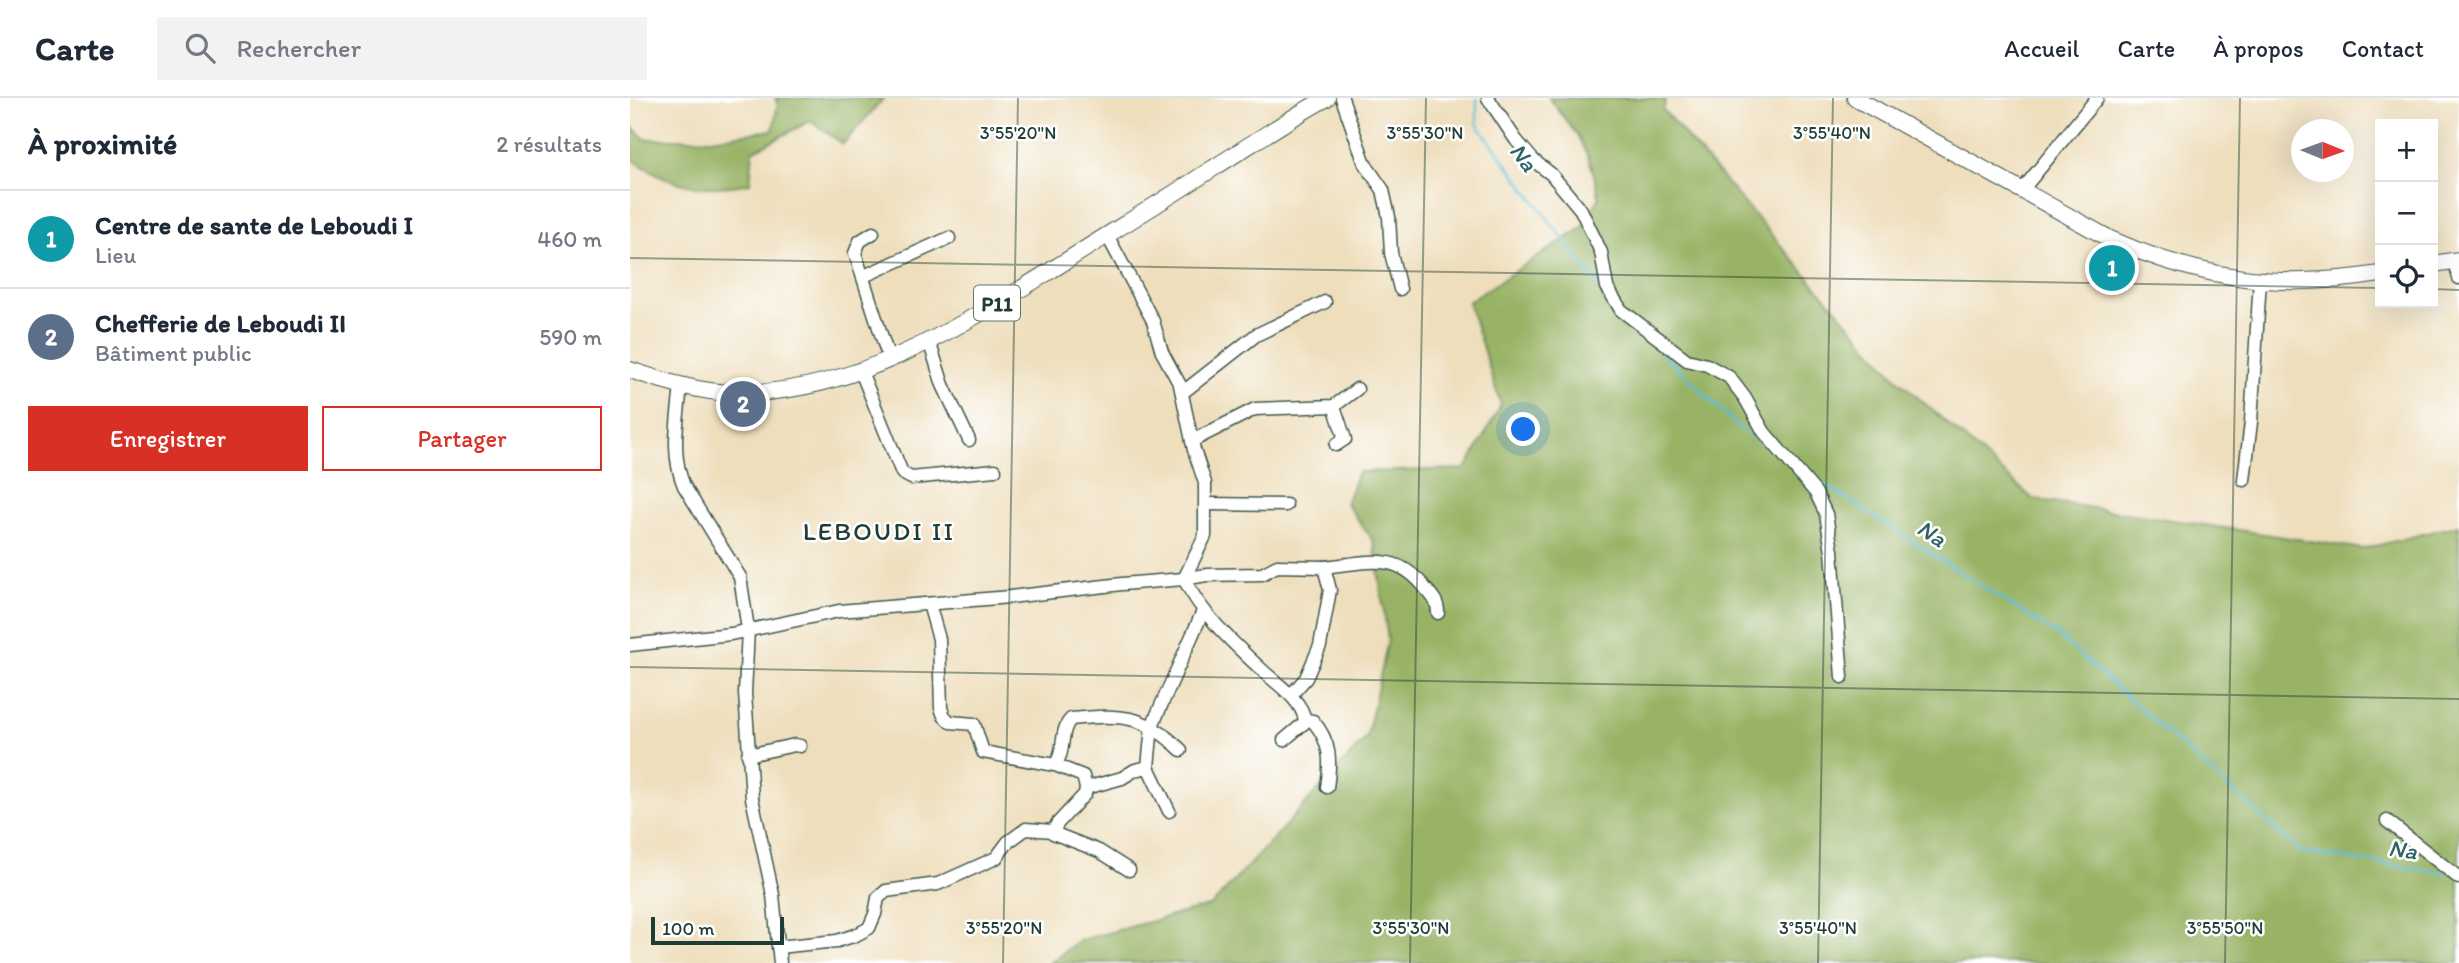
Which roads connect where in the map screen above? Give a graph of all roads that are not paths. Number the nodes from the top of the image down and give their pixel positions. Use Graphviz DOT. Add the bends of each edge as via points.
graph roads {
  1 [pos="1327,98"];
  2 [pos="1342,98"];
  3 [pos="1488,98"];
  4 [pos="1855,98"];
  5 [pos="2096,98"];
  6 [pos="2023,190"];
  7 [pos="873,233"];
  8 [pos="1107,235"];
  9 [pos="949,238"];
  10 [pos="2456,260"];
  11 [pos="2438,263"];
  12 [pos="2375,275"];
  13 [pos="864,276"];
  14 [pos="2459,278"];
  15 [pos="2260,280"];
  16 [pos="1400,289"];
  17 [pos="1325,302"];
  18 [pos="929,341"];
  19 [pos="889,359"];
  20 [pos="860,369"];
  21 [pos="630,370"];
  22 [pos="681,385"];
  23 [pos="1357,389"];
  24 [pos="1182,393"];
  25 [pos="1334,407"];
  26 [pos="969,440"];
  27 [pos="1192,441"];
  28 [pos="1336,445"];
  29 [pos="995,470"];
  30 [pos="2244,480"];
  31 [pos="1207,505"];
  32 [pos="1286,505"];
  33 [pos="1324,568"];
  34 [pos="1184,579"];
  35 [pos="929,604"];
  36 [pos="1203,611"];
  37 [pos="1438,613"];
  38 [pos="748,629"];
  39 [pos="630,645"];
  40 [pos="1842,677"];
  41 [pos="1291,695"];
  42 [pos="1305,720"];
  43 [pos="1152,726"];
  44 [pos="1284,740"];
  45 [pos="800,746"];
  46 [pos="1181,750"];
  47 [pos="748,755"];
  48 [pos="1055,765"];
  49 [pos="1148,767"];
  50 [pos="1327,787"];
  51 [pos="1086,788"];
  52 [pos="1169,811"];
  53 [pos="2387,821"];
  54 [pos="1053,831"];
  55 [pos="1129,870"];
  56 [pos="2459,878"];
  57 [pos="778,947"];
  58 [pos="780,963"];
  1 -- 8 [label="main road, P11"];
  2 -- 16 [label="street" via="1365,164 1383,190"];
  3 -- 40 [label="street" via="1524,150 1581,210 1601,252 1607,287 1621,310 1687,360 1729,377 1764,432 1816,493 1826,514 1832,551"];
  4 -- 6 [label="main road"];
  5 -- 6 [label="street"];
  6 -- 15 [label="main road" via="2145,254 2183,267"];
  7 -- 13 [label="street" via="856,247"];
  8 -- 18 [label="main road, P11"];
  8 -- 24 [label="street" via="1153,321 1161,352"];
  9 -- 13 [label="street"];
  10 -- 11 [label="main road"];
  10 -- 14 [label="street"];
  12 -- 15 [label="main road" via="2334,281"];
  13 -- 19 [label="street"];
  15 -- 30 [label="street"];
  17 -- 24 [label="street" via="1256,335"];
  18 -- 19 [label="main road, P11"];
  18 -- 26 [label="street" via="943,385"];
  19 -- 20 [label="main road, P11"];
  20 -- 22 [label="main road, P11" via="765,392 733,393"];
  20 -- 29 [label="street" via="906,476"];
  21 -- 22 [label="main road, P11"];
  22 -- 38 [label="street" via="678,470 740,577"];
  23 -- 25 [label="street"];
  24 -- 27 [label="street"];
  25 -- 27 [label="street" via="1255,409"];
  25 -- 28 [label="street" via="1345,439"];
  27 -- 31 [label="street"];
  31 -- 32 [label="street"];
  31 -- 34 [label="street" via="1203,542"];
  33 -- 34 [label="street" via="1277,566 1262,574"];
  33 -- 37 [label="street" via="1390,561 1415,575 1438,604"];
  33 -- 41 [label="street" via="1330,590 1320,646 1306,678"];
  34 -- 35 [label="street"];
  34 -- 36 [label="street"];
  35 -- 38 [label="street" via="839,611"];
  35 -- 48 [label="street" via="939,639 944,716 950,722 974,724 983,752"];
  36 -- 41 [label="street"];
  36 -- 43 [label="street"];
  38 -- 39 [label="street"];
  38 -- 47 [label="street"];
  41 -- 42 [label="street"];
  42 -- 44 [label="street"];
  42 -- 50 [label="street" via="1313,720 1323,733 1331,763"];
  43 -- 46 [label="street"];
  43 -- 48 [label="street" via="1132,718 1071,719"];
  43 -- 49 [label="street"];
  45 -- 47 [label="street"];
  47 -- 57 [label="street" via="755,822 776,911"];
  48 -- 51 [label="street" via="1083,776"];
  49 -- 51 [label="street"];
  49 -- 52 [label="street"];
  51 -- 54 [label="street"];
  53 -- 56 [label="street"];
  54 -- 55 [label="street"];
  54 -- 57 [label="street" via="1026,829 996,858 938,884 886,891 878,898 869,928 856,935"];
  57 -- 58 [label="street"];
}
